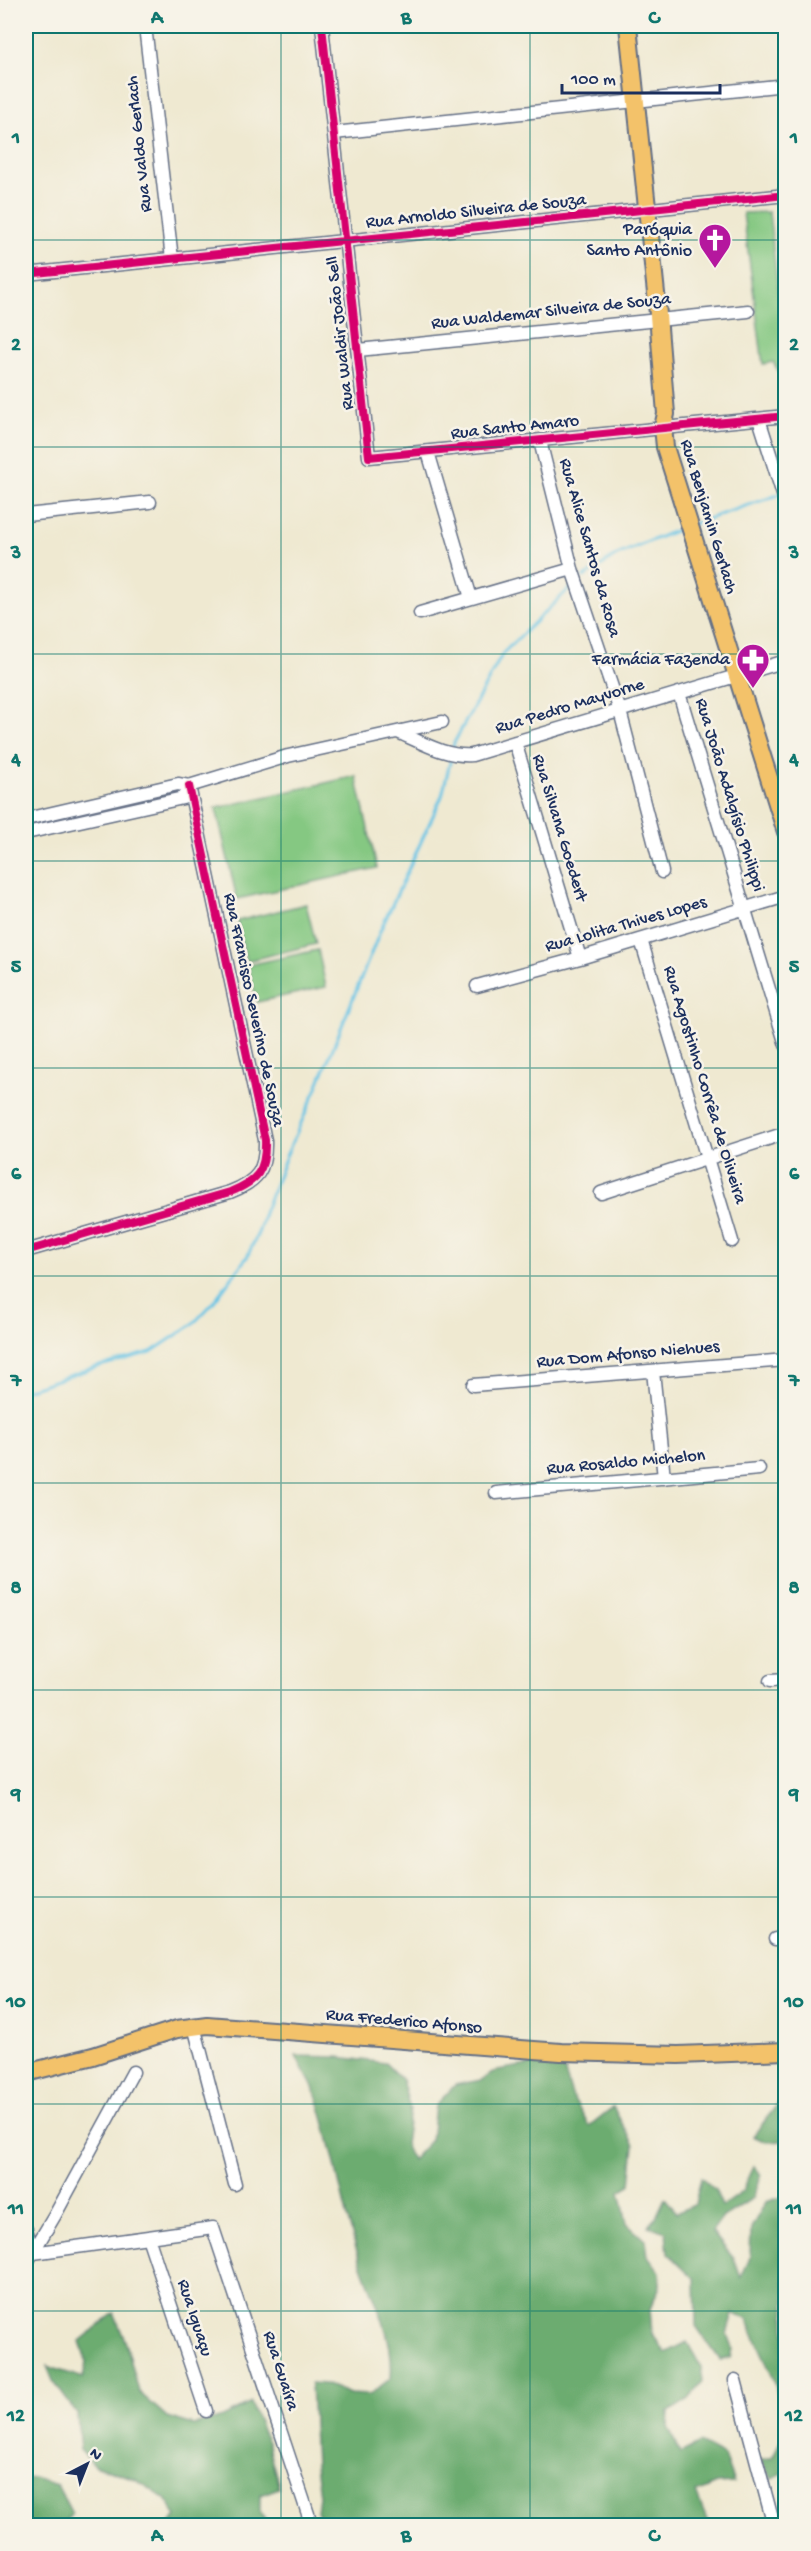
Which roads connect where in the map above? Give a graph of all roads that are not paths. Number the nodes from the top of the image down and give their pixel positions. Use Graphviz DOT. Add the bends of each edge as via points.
graph roads {
  1 [pos="145,26"];
  2 [pos="322,26"];
  3 [pos="628,26"];
  4 [pos="786,85"];
  5 [pos="636,100"];
  6 [pos="334,133"];
  7 [pos="786,195"];
  8 [pos="647,210"];
  9 [pos="346,241"];
  10 [pos="171,259"];
  11 [pos="26,274"];
  12 [pos="748,311"];
  13 [pos="658,319"];
  14 [pos="358,350"];
  15 [pos="786,416"];
  16 [pos="759,419"];
  17 [pos="663,427"];
  18 [pos="540,441"];
  19 [pos="428,452"];
  20 [pos="369,458"];
  21 [pos="784,499"];
  22 [pos="150,502"];
  23 [pos="26,515"];
  24 [pos="572,569"];
  25 [pos="471,598"];
  26 [pos="420,613"];
  27 [pos="786,661"];
  28 [pos="738,675"];
  29 [pos="679,693"];
  30 [pos="620,711"];
  31 [pos="442,722"];
  32 [pos="400,733"];
  33 [pos="515,742"];
  34 [pos="189,786"];
  35 [pos="76,809"];
  36 [pos="26,819"];
  37 [pos="78,822"];
  38 [pos="786,832"];
  39 [pos="26,833"];
  40 [pos="662,872"];
  41 [pos="786,896"];
  42 [pos="744,909"];
  43 [pos="641,940"];
  44 [pos="580,958"];
  45 [pos="477,986"];
  46 [pos="786,1045"];
  47 [pos="786,1133"];
  48 [pos="707,1158"];
  49 [pos="601,1192"];
  50 [pos="732,1241"];
  51 [pos="26,1251"];
  52 [pos="786,1360"];
  53 [pos="653,1371"];
  54 [pos="473,1385"];
  55 [pos="759,1469"];
  56 [pos="664,1478"];
  57 [pos="496,1493"];
  58 [pos="786,1680"];
  59 [pos="770,1681"];
  60 [pos="194,2026"];
  61 [pos="786,2051"];
  62 [pos="133,2072"];
  63 [pos="26,2073"];
  64 [pos="235,2184"];
  65 [pos="26,2229"];
  66 [pos="148,2237"];
  67 [pos="33,2253"];
  68 [pos="26,2264"];
  69 [pos="735,2380"];
  70 [pos="206,2411"];
  71 [pos="312,2526"];
  72 [pos="774,2526"];
  1 -- 10 [label="street, Rua Valdo Gerlach"];
  2 -- 6 [label="street, Rua Waldir João Sell"];
  3 -- 5 [label="main road, Rua Benjamin Gerlach"];
  4 -- 5 [label="street"];
  5 -- 6 [label="street"];
  5 -- 8 [label="main road, Rua Benjamin Gerlach"];
  6 -- 9 [label="street, Rua Waldir João Sell"];
  7 -- 8 [label="street, Rua Arnoldo Silveira de Souza"];
  8 -- 9 [label="street, Rua Arnoldo Silveira de Souza"];
  8 -- 13 [label="main road, Rua Benjamin Gerlach"];
  9 -- 10 [label="street, Rua Arnoldo Silveira de Souza"];
  9 -- 14 [label="street, Rua Waldir João Sell"];
  10 -- 11 [label="street, Rua Arnoldo Silveira de Souza"];
  12 -- 13 [label="street, Rua Waldemar Silveira de Souza"];
  13 -- 14 [label="street, Rua Waldemar Silveira de Souza"];
  13 -- 17 [label="main road, Rua Benjamin Gerlach" via="666,414"];
  14 -- 20 [label="street, Rua Waldir João Sell"];
  15 -- 16 [label="street, Rua Santo Amaro"];
  16 -- 17 [label="street, Rua Santo Amaro"];
  16 -- 21 [label="street"];
  17 -- 18 [label="street, Rua Santo Amaro"];
  17 -- 28 [label="main road, Rua Benjamin Gerlach" via="668,461"];
  18 -- 19 [label="street, Rua Santo Amaro"];
  18 -- 24 [label="street, Rua Alice Santos da Rosa"];
  19 -- 20 [label="street, Rua Santo Amaro"];
  19 -- 25 [label="street"];
  22 -- 23 [label="street"];
  24 -- 25 [label="street"];
  24 -- 30 [label="street, Rua Alice Santos da Rosa"];
  25 -- 26 [label="street"];
  27 -- 28 [label="street, Rua Pedro Mayvorne"];
  28 -- 29 [label="street, Rua Pedro Mayvorne"];
  28 -- 38 [label="main road, Rua Benjamin Gerlach"];
  29 -- 30 [label="street, Rua Pedro Mayvorne"];
  29 -- 42 [label="street, Rua João Adalgísio Philippi"];
  30 -- 33 [label="street, Rua Pedro Mayvorne"];
  30 -- 40 [label="street, Rua Alice Santos da Rosa"];
  31 -- 32 [label="street"];
  32 -- 33 [label="street, Rua Pedro Mayvorne" via="462,756"];
  32 -- 34 [label="street" via="288,756"];
  33 -- 44 [label="street, Rua Silvana Goedert"];
  34 -- 35 [label="street" via="178,784"];
  34 -- 37 [label="street" via="183,798"];
  34 -- 51 [label="street, Rua Francisco Severino de Souza" via="265,1140 266,1156 261,1171 248,1185 230,1192"];
  35 -- 36 [label="street"];
  35 -- 37 [label="street"];
  37 -- 39 [label="street"];
  41 -- 42 [label="street, Rua Lolita Thives Lopes"];
  42 -- 43 [label="street, Rua Lolita Thives Lopes"];
  42 -- 46 [label="street, Rua João Adalgísio Philippi"];
  43 -- 44 [label="street, Rua Lolita Thives Lopes"];
  43 -- 48 [label="street, Rua Agostinho Corrêa de Oliveira"];
  44 -- 45 [label="street, Rua Lolita Thives Lopes"];
  47 -- 48 [label="street"];
  48 -- 49 [label="street"];
  48 -- 50 [label="street, Rua Agostinho Corrêa de Oliveira"];
  52 -- 53 [label="street, Rua Dom Afonso Niehues"];
  53 -- 54 [label="street, Rua Dom Afonso Niehues"];
  53 -- 56 [label="street"];
  55 -- 56 [label="street, Rua Rosaldo Michelon"];
  56 -- 57 [label="street, Rua Rosaldo Michelon"];
  58 -- 59 [label="street"];
  60 -- 61 [label="main road, Rua Frederico Afonso" via="493,2049 678,2055"];
  60 -- 63 [label="main road, Rua Frederico Afonso"];
  60 -- 64 [label="street"];
  62 -- 67 [label="street"];
  65 -- 67 [label="street"];
  66 -- 67 [label="street"];
  66 -- 70 [label="street, Rua Iguaçu"];
  66 -- 71 [label="street, Rua Guaíra" via="213,2228"];
  67 -- 68 [label="street"];
  69 -- 72 [label="street"];
}
